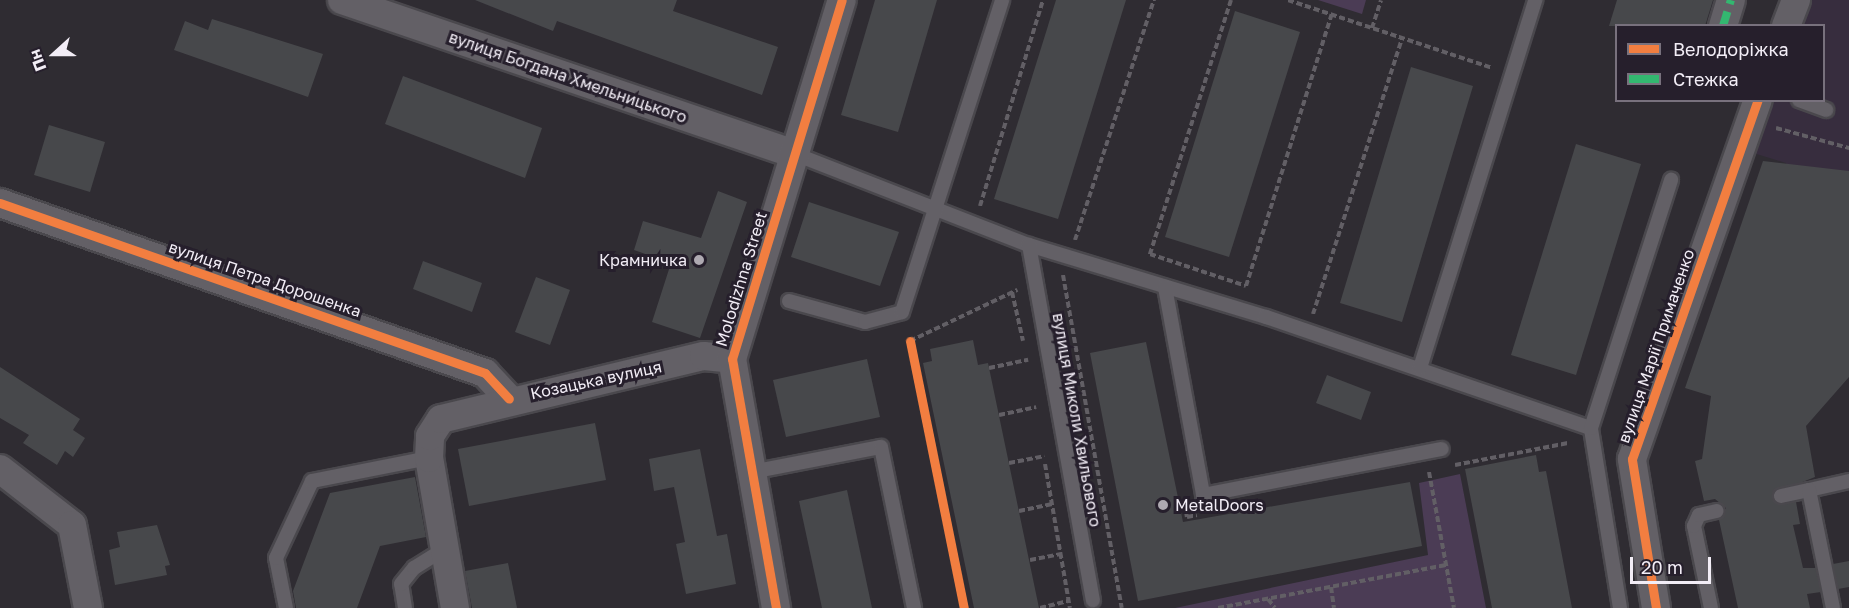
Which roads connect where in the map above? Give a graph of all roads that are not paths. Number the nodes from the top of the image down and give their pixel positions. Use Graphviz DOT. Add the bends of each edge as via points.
graph roads {
  1 [pos="342,0"];
  2 [pos="842,0"];
  3 [pos="1002,0"];
  4 [pos="1534,0"];
  5 [pos="1731,0"];
  6 [pos="1796,0"];
  7 [pos="1724,24"];
  8 [pos="1787,24"];
  9 [pos="1757,102"];
  10 [pos="1804,102"];
  11 [pos="1826,110"];
  12 [pos="795,154"];
  13 [pos="1671,180"];
  14 [pos="0,203"];
  15 [pos="935,205"];
  16 [pos="1029,245"];
  17 [pos="1166,287"];
  18 [pos="789,301"];
  19 [pos="732,359"];
  20 [pos="1420,368"];
  21 [pos="509,399"];
  22 [pos="1591,429"];
  23 [pos="1442,449"];
  24 [pos="429,458"];
  25 [pos="0,469"];
  26 [pos="751,472"];
  27 [pos="1849,481"];
  28 [pos="1809,490"];
  29 [pos="1781,496"];
  30 [pos="1717,511"];
  31 [pos="444,549"];
  32 [pos="1093,600"];
  33 [pos="88,608"];
  34 [pos="286,608"];
  35 [pos="405,608"];
  36 [pos="455,608"];
  37 [pos="776,608"];
  38 [pos="915,608"];
  39 [pos="1620,608"];
  40 [pos="1656,608"];
  41 [pos="1711,608"];
  42 [pos="1833,608"];
  1 -- 12 [label="street, вулиця Богдана Хмельницького"];
  2 -- 12 [label="street, Molodizhna Street"];
  3 -- 15 [label="lane"];
  4 -- 20 [label="lane"];
  5 -- 7 [label="street"];
  6 -- 8 [label="street"];
  9 -- 40 [label="street, вулиця Марії Примаченко" via="1632,459"];
  10 -- 11 [label="lane"];
  12 -- 15 [label="lane"];
  12 -- 19 [label="street, Molodizhna Street"];
  13 -- 22 [label="lane"];
  14 -- 21 [label="street, вулиця Петра Дорошенка" via="485,373"];
  15 -- 16 [label="lane"];
  15 -- 18 [label="lane" via="902,312 865,322"];
  16 -- 17 [label="lane"];
  16 -- 32 [label="lane, вулиця Миколи Хвильового"];
  17 -- 20 [label="lane"];
  17 -- 23 [label="lane" via="1203,495"];
  19 -- 21 [label="street, Козацька вулиця" via="704,356"];
  19 -- 26 [label="street, Molodizhna Street"];
  20 -- 22 [label="lane"];
  21 -- 24 [label="street, Козацька вулиця" via="441,418 430,436"];
  22 -- 39 [label="lane"];
  24 -- 31 [label="street, Козацька вулиця"];
  24 -- 34 [label="lane" via="312,481 276,558"];
  25 -- 33 [label="street" via="59,510 72,525"];
  26 -- 37 [label="street, Molodizhna Street"];
  26 -- 38 [label="lane" via="881,447"];
  27 -- 28 [label="lane"];
  28 -- 29 [label="lane"];
  28 -- 42 [label="lane"];
  30 -- 41 [label="lane" via="1699,515 1694,526"];
  31 -- 35 [label="lane" via="414,568 401,584"];
  31 -- 36 [label="street, Козацька вулиця"];
}
